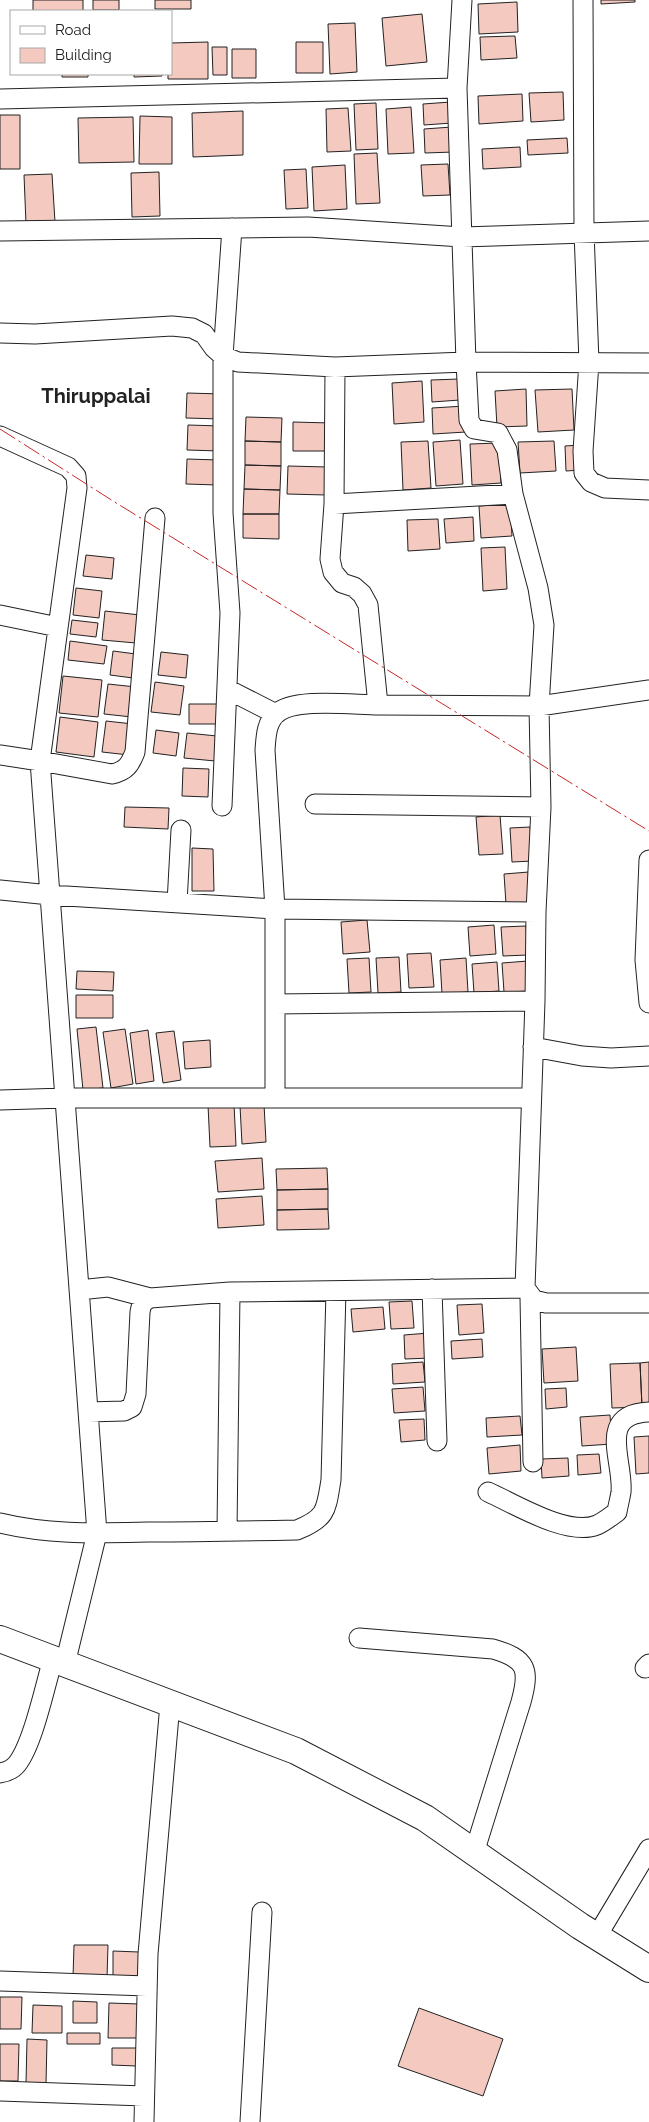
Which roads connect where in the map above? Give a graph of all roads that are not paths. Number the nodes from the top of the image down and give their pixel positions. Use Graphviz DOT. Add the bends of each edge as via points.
graph roads {
  1 [pos="462,0"];
  2 [pos="583,0"];
  3 [pos="458,88"];
  4 [pos="0,99"];
  5 [pos="232,228"];
  6 [pos="0,231"];
  7 [pos="649,231"];
  8 [pos="584,232"];
  9 [pos="462,237"];
  10 [pos="0,333"];
  11 [pos="223,356"];
  12 [pos="466,362"];
  13 [pos="589,362"];
  14 [pos="649,363"];
  15 [pos="335,367"];
  16 [pos="0,436"];
  17 [pos="649,490"];
  18 [pos="512,494"];
  19 [pos="334,504"];
  20 [pos="155,518"];
  21 [pos="0,615"];
  22 [pos="58,627"];
  23 [pos="227,689"];
  24 [pos="649,690"];
  25 [pos="378,705"];
  26 [pos="539,706"];
  27 [pos="276,714"];
  28 [pos="0,756"];
  29 [pos="40,761"];
  30 [pos="315,804"];
  31 [pos="222,806"];
  32 [pos="542,807"];
  33 [pos="181,830"];
  34 [pos="649,860"];
  35 [pos="0,890"];
  36 [pos="50,895"];
  37 [pos="177,903"];
  38 [pos="276,909"];
  39 [pos="536,912"];
  40 [pos="535,1001"];
  41 [pos="649,1003"];
  42 [pos="275,1004"];
  43 [pos="534,1047"];
  44 [pos="649,1056"];
  45 [pos="65,1098"];
  46 [pos="275,1098"];
  47 [pos="531,1098"];
  48 [pos="0,1100"];
  49 [pos="79,1290"];
  50 [pos="432,1290"];
  51 [pos="336,1291"];
  52 [pos="230,1292"];
  53 [pos="528,1292"];
  54 [pos="150,1298"];
  55 [pos="649,1304"];
  56 [pos="88,1412"];
  57 [pos="649,1412"];
  58 [pos="437,1441"];
  59 [pos="533,1462"];
  60 [pos="488,1492"];
  61 [pos="0,1523"];
  62 [pos="227,1531"];
  63 [pos="97,1533"];
  64 [pos="359,1638"];
  65 [pos="0,1639"];
  66 [pos="59,1662"];
  67 [pos="170,1704"];
  68 [pos="0,1773"];
  69 [pos="649,1850"];
  70 [pos="474,1853"];
  71 [pos="262,1912"];
  72 [pos="597,1936"];
  73 [pos="649,1969"];
  74 [pos="0,1980"];
  75 [pos="147,1986"];
  76 [pos="0,2091"];
  77 [pos="144,2096"];
  78 [pos="144,2122"];
  79 [pos="250,2122"];
  1 -- 3 [label="street"];
  2 -- 8 [label="street"];
  3 -- 4 [label="street"];
  3 -- 9 [label="street"];
  5 -- 6 [label="street"];
  5 -- 9 [label="street" via="308,227"];
  5 -- 11 [label="street"];
  7 -- 8 [label="street"];
  8 -- 9 [label="street"];
  8 -- 13 [label="street"];
  9 -- 12 [label="street"];
  10 -- 11 [label="street" via="172,326 192,328 204,334"];
  11 -- 15 [label="street" via="238,362"];
  11 -- 23 [label="street" via="223,513 230,613"];
  12 -- 13 [label="street"];
  12 -- 15 [label="street"];
  12 -- 18 [label="street" via="469,420 474,429 498,433 507,450"];
  13 -- 14 [label="street"];
  13 -- 17 [label="street" via="584,473 590,482 605,488"];
  15 -- 19 [label="street"];
  16 -- 22 [label="street" via="68,467 76,476"];
  18 -- 19 [label="street"];
  18 -- 26 [label="street" via="538,588 544,625"];
  19 -- 25 [label="street" via="330,559 342,583 354,587 368,605"];
  20 -- 29 [label="street" via="135,752 130,765 122,772 112,774"];
  21 -- 22 [label="street"];
  22 -- 29 [label="street"];
  23 -- 27 [label="street"];
  23 -- 31 [label="street"];
  24 -- 26 [label="street"];
  25 -- 26 [label="street"];
  25 -- 27 [label="street" via="308,704 290,706"];
  26 -- 32 [label="street"];
  27 -- 38 [label="street" via="267,728 265,750"];
  28 -- 29 [label="street"];
  29 -- 36 [label="street"];
  30 -- 32 [label="street"];
  32 -- 39 [label="street"];
  33 -- 37 [label="street"];
  34 -- 41 [label="street" via="645,960"];
  35 -- 36 [label="street"];
  36 -- 37 [label="street"];
  36 -- 45 [label="street"];
  37 -- 38 [label="street"];
  38 -- 39 [label="street"];
  38 -- 42 [label="street"];
  39 -- 40 [label="street"];
  40 -- 42 [label="street"];
  40 -- 43 [label="street"];
  42 -- 46 [label="street"];
  43 -- 44 [label="street" via="582,1056"];
  43 -- 47 [label="street"];
  45 -- 46 [label="street"];
  45 -- 48 [label="street"];
  45 -- 49 [label="street"];
  46 -- 47 [label="street"];
  47 -- 53 [label="street"];
  49 -- 54 [label="street" via="108,1288"];
  49 -- 56 [label="street"];
  50 -- 51 [label="street"];
  50 -- 53 [label="street"];
  50 -- 58 [label="street"];
  51 -- 52 [label="street"];
  51 -- 62 [label="street" via="331,1480 326,1510 312,1524 297,1530"];
  52 -- 54 [label="street"];
  52 -- 62 [label="street"];
  53 -- 55 [label="street" via="534,1300 546,1303"];
  53 -- 59 [label="street"];
  54 -- 56 [label="street" via="142,1304 140,1312 136,1394 132,1407 124,1411"];
  56 -- 63 [label="street"];
  57 -- 60 [label="street" via="625,1418 618,1427 616,1443 621,1492 617,1512 597,1525 573,1528"];
  61 -- 63 [label="street" via="49,1532"];
  62 -- 63 [label="street"];
  63 -- 66 [label="street"];
  64 -- 70 [label="street" via="493,1649 519,1660 526,1684"];
  65 -- 66 [label="main road"];
  66 -- 67 [label="main road"];
  66 -- 68 [label="street" via="17,1764"];
  67 -- 70 [label="main road" via="296,1751 425,1818"];
  67 -- 75 [label="street"];
  69 -- 72 [label="street"];
  70 -- 72 [label="main road"];
  71 -- 79 [label="street"];
  72 -- 73 [label="main road"];
  74 -- 75 [label="street"];
  75 -- 77 [label="street"];
  76 -- 77 [label="street"];
  77 -- 78 [label="street"];
}
